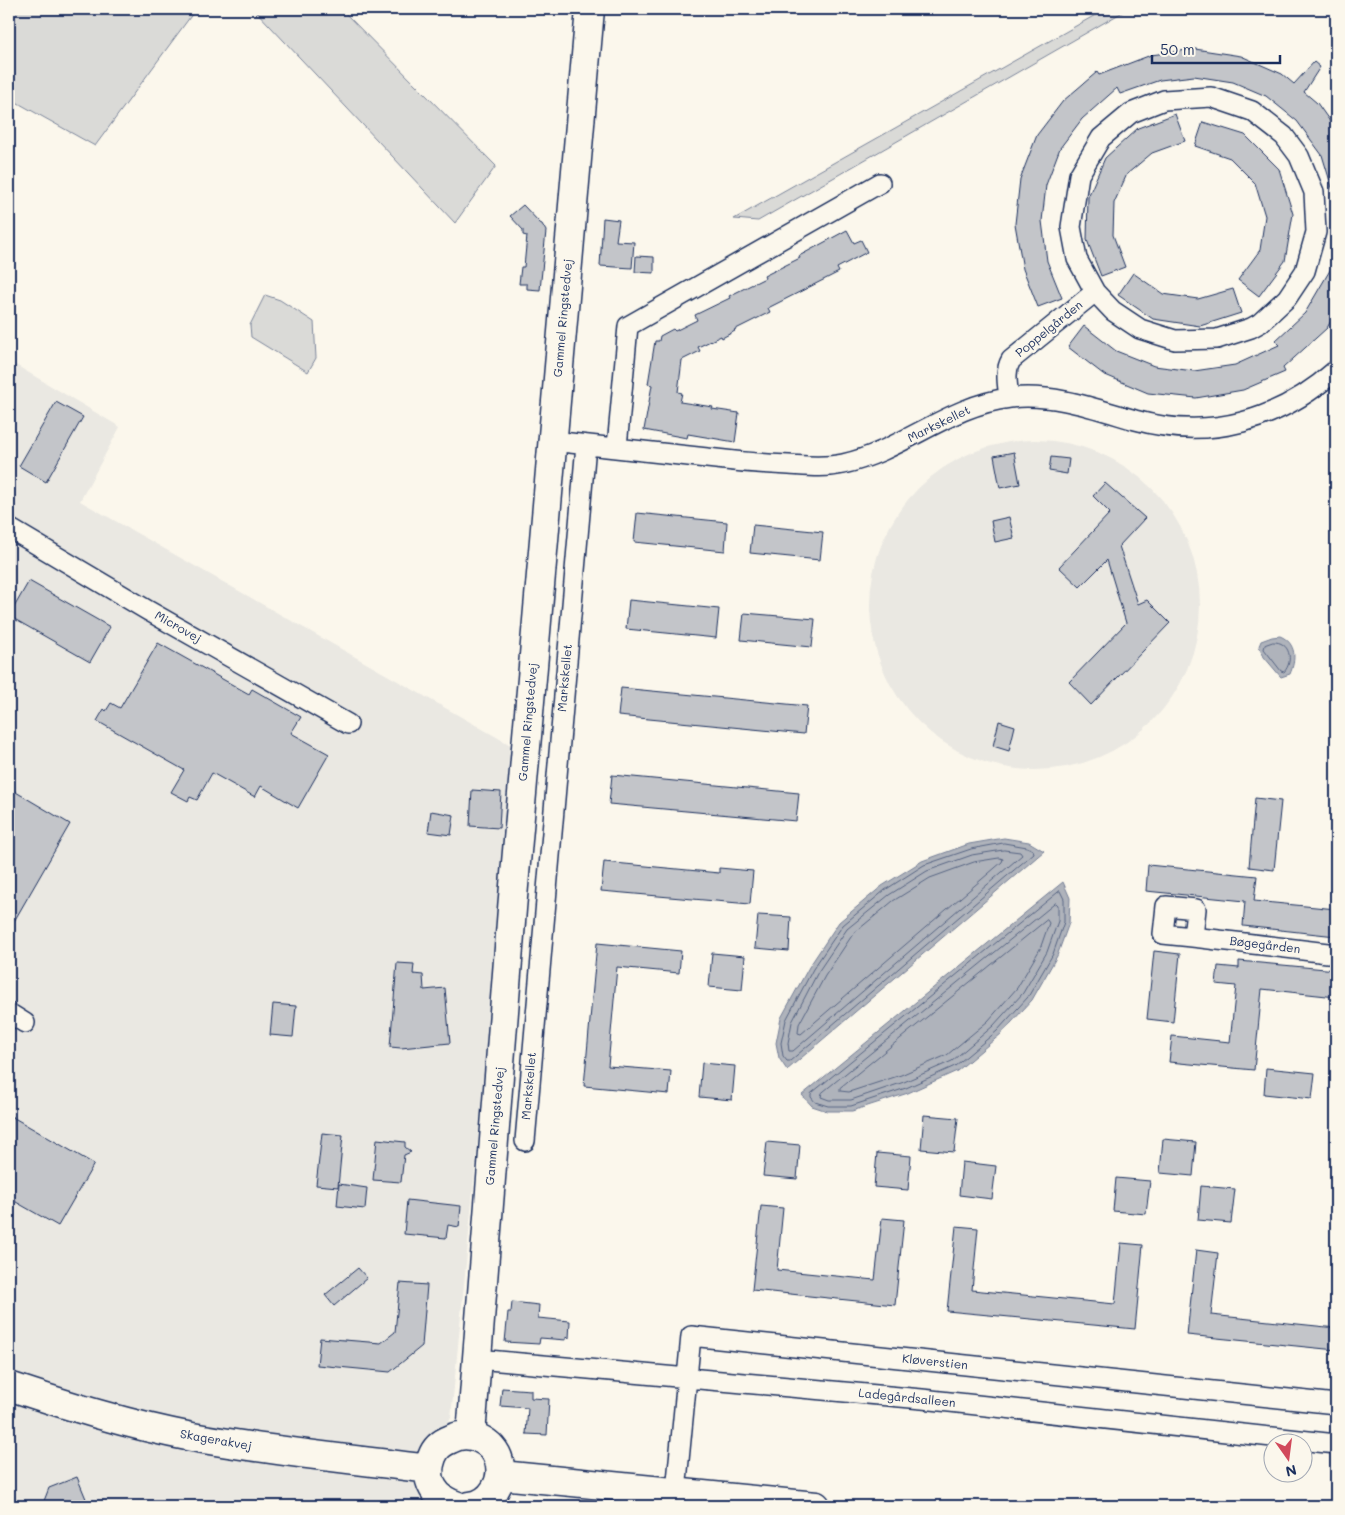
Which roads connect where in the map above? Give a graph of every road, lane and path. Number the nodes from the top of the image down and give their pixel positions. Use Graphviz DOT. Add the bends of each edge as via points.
graph roads {
  1 [pos="590,9"];
  2 [pos="880,183"];
  3 [pos="1095,292"];
  4 [pos="1336,370"];
  5 [pos="1009,398"];
  6 [pos="552,441"];
  7 [pos="586,445"];
  8 [pos="617,448"];
  9 [pos="9,528"];
  10 [pos="348,724"];
  11 [pos="512,909"];
  12 [pos="545,912"];
  13 [pos="1193,937"];
  14 [pos="1336,954"];
  15 [pos="525,1141"];
  16 [pos="477,1358"];
  17 [pos="686,1377"];
  18 [pos="9,1386"];
  19 [pos="1336,1404"];
  20 [pos="471,1436"];
  21 [pos="1336,1444"];
  22 [pos="429,1469"];
  23 [pos="500,1475"];
  24 [pos="673,1492"];
  25 [pos="458,1506"];
  26 [pos="470,1506"];
  27 [pos="816,1506"];
  1 -- 6 [label="street, Gammel Ringstedvej"];
  2 -- 8 [label="street" via="628,326"];
  3 -- 3 [label="street, Poppelgården" via="1113,311 1140,329 1176,340 1217,339 1260,322 1287,298 1305,271 1316,232 1314,192 1299,156 1284,136 1252,111 1211,97 1164,100 1131,113 1101,138 1079,175 1071,227 1078,259"];
  3 -- 5 [label="street, Poppelgården" via="1010,360 1007,373"];
  4 -- 5 [label="street, Markskellet" via="1311,391 1279,409 1255,419 1206,429 1162,427 1058,399"];
  5 -- 8 [label="street, Markskellet" via="959,412 890,448 841,464 817,467 752,463"];
  6 -- 7 [label="street, Markskellet"];
  6 -- 11 [label="street, Gammel Ringstedvej"];
  7 -- 8 [label="street, Markskellet"];
  7 -- 12 [label="street, Markskellet"];
  9 -- 10 [label="street, Microvej"];
  11 -- 12 [label="street"];
  11 -- 16 [label="street, Gammel Ringstedvej"];
  12 -- 15 [label="street, Markskellet"];
  13 -- 14 [label="street, Bøgegården"];
  16 -- 17 [label="street, Ladegårdsalleen"];
  16 -- 20 [label="street, Gammel Ringstedvej"];
  17 -- 19 [label="street, Kløverstien" via="691,1336"];
  17 -- 21 [label="street, Ladegårdsalleen"];
  17 -- 24 [label="street, Kløverstien"];
  18 -- 22 [label="street, Skagerakvej" via="122,1421 190,1436 258,1448"];
  20 -- 22 [label="street" via="456,1436 442,1442 433,1454"];
  20 -- 23 [label="street" via="483,1440 493,1449 500,1461"];
  22 -- 25 [label="street" via="430,1482 437,1494"];
  23 -- 24 [label="street"];
  23 -- 26 [label="street" via="488,1499"];
  24 -- 27 [label="street"];
}
